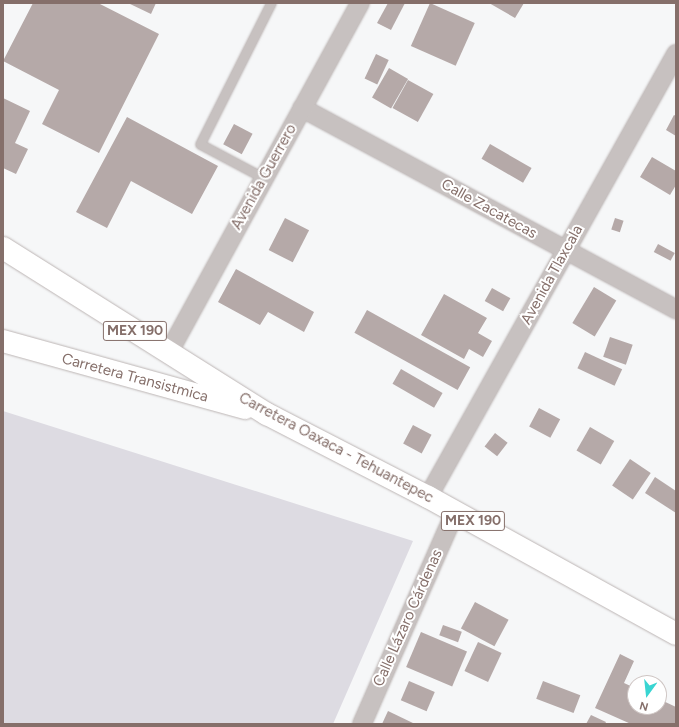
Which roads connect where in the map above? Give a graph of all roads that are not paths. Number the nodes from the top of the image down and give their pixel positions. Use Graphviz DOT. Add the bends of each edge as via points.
graph roads {
  1 [pos="271,3"];
  2 [pos="360,3"];
  3 [pos="676,54"];
  4 [pos="302,108"];
  5 [pos="264,178"];
  6 [pos="3,248"];
  7 [pos="566,251"];
  8 [pos="676,309"];
  9 [pos="3,342"];
  10 [pos="169,352"];
  11 [pos="267,414"];
  12 [pos="428,497"];
  13 [pos="455,512"];
  14 [pos="676,634"];
  15 [pos="362,724"];
  1 -- 5 [label="lane" via="200,144"];
  2 -- 4 [label="street, Avenida Guerrero"];
  3 -- 7 [label="street, Avenida Tlaxcala"];
  4 -- 5 [label="street, Avenida Guerrero"];
  4 -- 7 [label="street, Calle Zacatecas"];
  5 -- 10 [label="street, Avenida Guerrero"];
  6 -- 10 [label="main road, Carretera Oaxaca - Tehuantepec / MEX 190"];
  7 -- 8 [label="street, Calle Zacatecas"];
  7 -- 12 [label="street, Avenida Tlaxcala"];
  9 -- 11 [label="main road, Carretera Transistmica / MEX 190"];
  10 -- 11 [label="main road, Carretera Oaxaca - Tehuantepec / MEX 190"];
  11 -- 12 [label="main road, Carretera Oaxaca - Tehuantepec / MEX 190"];
  12 -- 13 [label="main road, Carretera Oaxaca - Tehuantepec / MEX 190"];
  13 -- 14 [label="main road, Carretera Oaxaca - Tehuantepec / MEX 190"];
  13 -- 15 [label="street, Calle Lázaro Cárdenas"];
}
